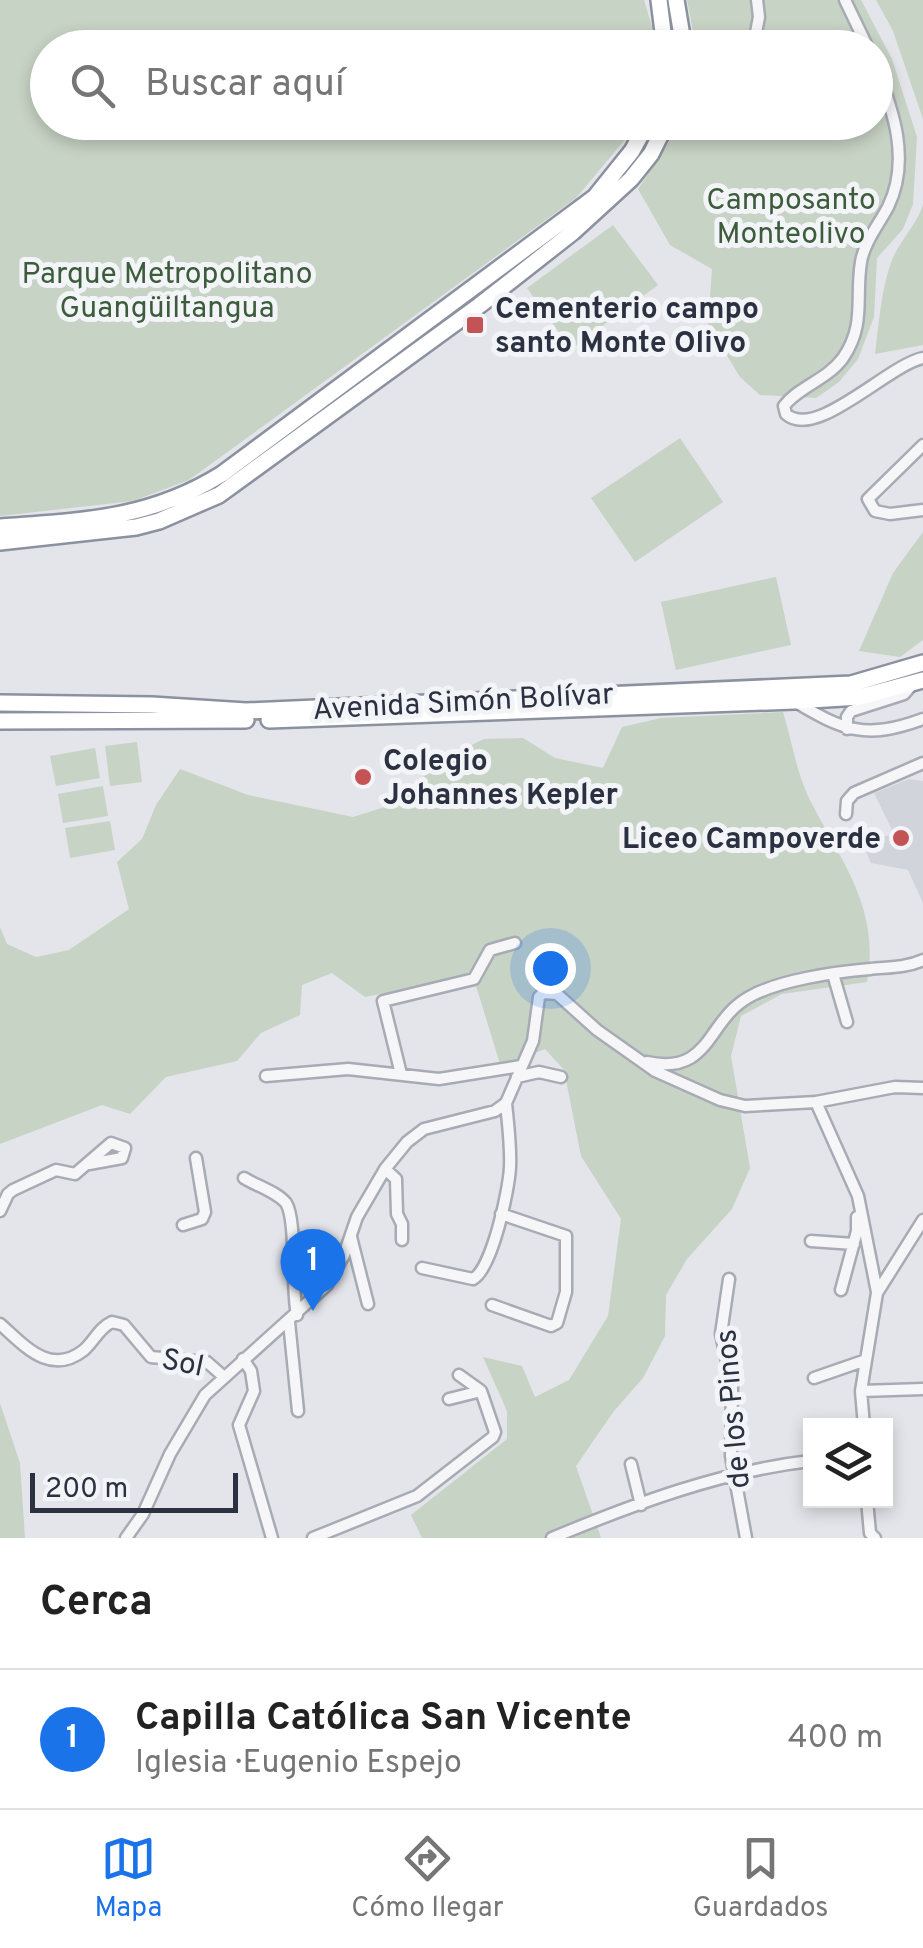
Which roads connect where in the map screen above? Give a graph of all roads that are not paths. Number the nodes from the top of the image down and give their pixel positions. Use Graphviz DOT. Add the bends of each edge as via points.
graph roads {
  1 [pos="658,0"];
  2 [pos="676,0"];
  3 [pos="757,0"];
  4 [pos="845,0"];
  5 [pos="662,30"];
  6 [pos="681,30"];
  7 [pos="756,30"];
  8 [pos="859,30"];
  9 [pos="893,110"];
  10 [pos="638,140"];
  11 [pos="658,140"];
  12 [pos="392,348"];
  13 [pos="923,358"];
  14 [pos="403,362"];
  15 [pos="923,445"];
  16 [pos="923,510"];
  17 [pos="0,527"];
  18 [pos="0,542"];
  19 [pos="923,663"];
  20 [pos="917,682"];
  21 [pos="792,694"];
  22 [pos="0,703"];
  23 [pos="923,719"];
  24 [pos="0,721"];
  25 [pos="847,730"];
  26 [pos="923,762"];
  27 [pos="846,814"];
  28 [pos="514,943"];
  29 [pos="923,960"];
  30 [pos="833,974"];
  31 [pos="847,1022"];
  32 [pos="636,1060"];
  33 [pos="519,1072"];
  34 [pos="401,1074"];
  35 [pos="266,1076"];
  36 [pos="561,1076"];
  37 [pos="923,1088"];
  38 [pos="816,1102"];
  39 [pos="506,1103"];
  40 [pos="196,1158"];
  41 [pos="90,1164"];
  42 [pos="385,1170"];
  43 [pos="244,1178"];
  44 [pos="858,1196"];
  45 [pos="0,1211"];
  46 [pos="502,1214"];
  47 [pos="923,1220"];
  48 [pos="183,1225"];
  49 [pos="350,1236"];
  50 [pos="402,1240"];
  51 [pos="810,1241"];
  52 [pos="854,1244"];
  53 [pos="422,1268"];
  54 [pos="729,1279"];
  55 [pos="842,1290"];
  56 [pos="877,1294"];
  57 [pos="368,1304"];
  58 [pos="492,1305"];
  59 [pos="293,1318"];
  60 [pos="0,1324"];
  61 [pos="243,1359"];
  62 [pos="866,1360"];
  63 [pos="459,1376"];
  64 [pos="224,1377"];
  65 [pos="814,1378"];
  66 [pos="923,1389"];
  67 [pos="480,1390"];
  68 [pos="861,1390"];
  69 [pos="448,1398"];
  70 [pos="298,1411"];
  71 [pos="863,1418"];
  72 [pos="803,1462"];
  73 [pos="631,1464"];
  74 [pos="734,1476"];
  75 [pos="641,1504"];
  76 [pos="868,1508"];
  77 [pos="871,1536"];
  78 [pos="126,1538"];
  79 [pos="272,1538"];
  80 [pos="313,1538"];
  81 [pos="552,1538"];
  82 [pos="746,1538"];
  1 -- 5 [label="highway"];
  2 -- 6 [label="highway"];
  3 -- 7 [label="street"];
  4 -- 8 [label="street"];
  9 -- 13 [label="street" via="897,175 862,256 855,339 828,374 790,398 786,414 805,421 822,416"];
  10 -- 12 [label="highway" via="594,198"];
  11 -- 14 [label="highway" via="611,200"];
  12 -- 14 [label="highway"];
  12 -- 17 [label="highway" via="196,490 138,512"];
  14 -- 18 [label="highway" via="219,495 190,508 136,527"];
  15 -- 16 [label="street" via="868,499 875,511"];
  19 -- 21 [label="highway, Avenida Simón Bolívar"];
  20 -- 21 [label="highway, Avenida Simón Bolívar" via="860,697"];
  20 -- 25 [label="street" via="894,699 851,711"];
  21 -- 22 [label="highway, Avenida Simón Bolívar" via="246,712"];
  21 -- 24 [label="highway, Avenida Simón Bolívar" via="378,718"];
  21 -- 25 [label="street"];
  23 -- 25 [label="street" via="866,733"];
  26 -- 27 [label="street" via="849,797"];
  28 -- 34 [label="street" via="490,950 474,979 383,1001"];
  29 -- 30 [label="street"];
  30 -- 31 [label="street"];
  30 -- 32 [label="street" via="748,998 722,1019 704,1050 685,1062"];
  32 -- 33 [label="street" via="549,992 539,997 533,1042"];
  32 -- 38 [label="street" via="745,1106"];
  33 -- 34 [label="street" via="439,1079"];
  33 -- 36 [label="street"];
  33 -- 39 [label="street"];
  34 -- 35 [label="street" via="348,1069"];
  37 -- 38 [label="street"];
  38 -- 44 [label="street"];
  39 -- 42 [label="street" via="424,1129"];
  39 -- 46 [label="street" via="510,1169"];
  40 -- 48 [label="street" via="205,1212"];
  41 -- 45 [label="street" via="75,1174 56,1170 14,1190"];
  42 -- 49 [label="street"];
  42 -- 50 [label="street" via="396,1179"];
  43 -- 59 [label="street" via="288,1207"];
  44 -- 52 [label="street"];
  44 -- 56 [label="street"];
  46 -- 53 [label="street" via="478,1277"];
  46 -- 58 [label="street" via="566,1236 566,1292 554,1326"];
  47 -- 56 [label="street"];
  49 -- 57 [label="street"];
  49 -- 59 [label="street" via="327,1285"];
  51 -- 52 [label="street"];
  52 -- 55 [label="street"];
  54 -- 74 [label="street, de los Pinos" via="721,1334 732,1385"];
  56 -- 62 [label="street"];
  59 -- 61 [label="street"];
  59 -- 70 [label="street"];
  60 -- 64 [label="street, Sol" via="37,1357 50,1359 82,1351 112,1322 124,1325 151,1357 207,1362"];
  61 -- 64 [label="street"];
  61 -- 79 [label="street" via="254,1390 240,1425"];
  62 -- 65 [label="street"];
  62 -- 68 [label="street"];
  63 -- 67 [label="street"];
  64 -- 78 [label="street" via="195,1409"];
  66 -- 68 [label="street"];
  67 -- 69 [label="street"];
  67 -- 80 [label="street" via="494,1437 417,1496"];
  68 -- 71 [label="street"];
  72 -- 74 [label="street"];
  73 -- 75 [label="street"];
  74 -- 75 [label="street"];
  74 -- 82 [label="street, de los Pinos"];
  75 -- 81 [label="street"];
  76 -- 77 [label="street"];
}
